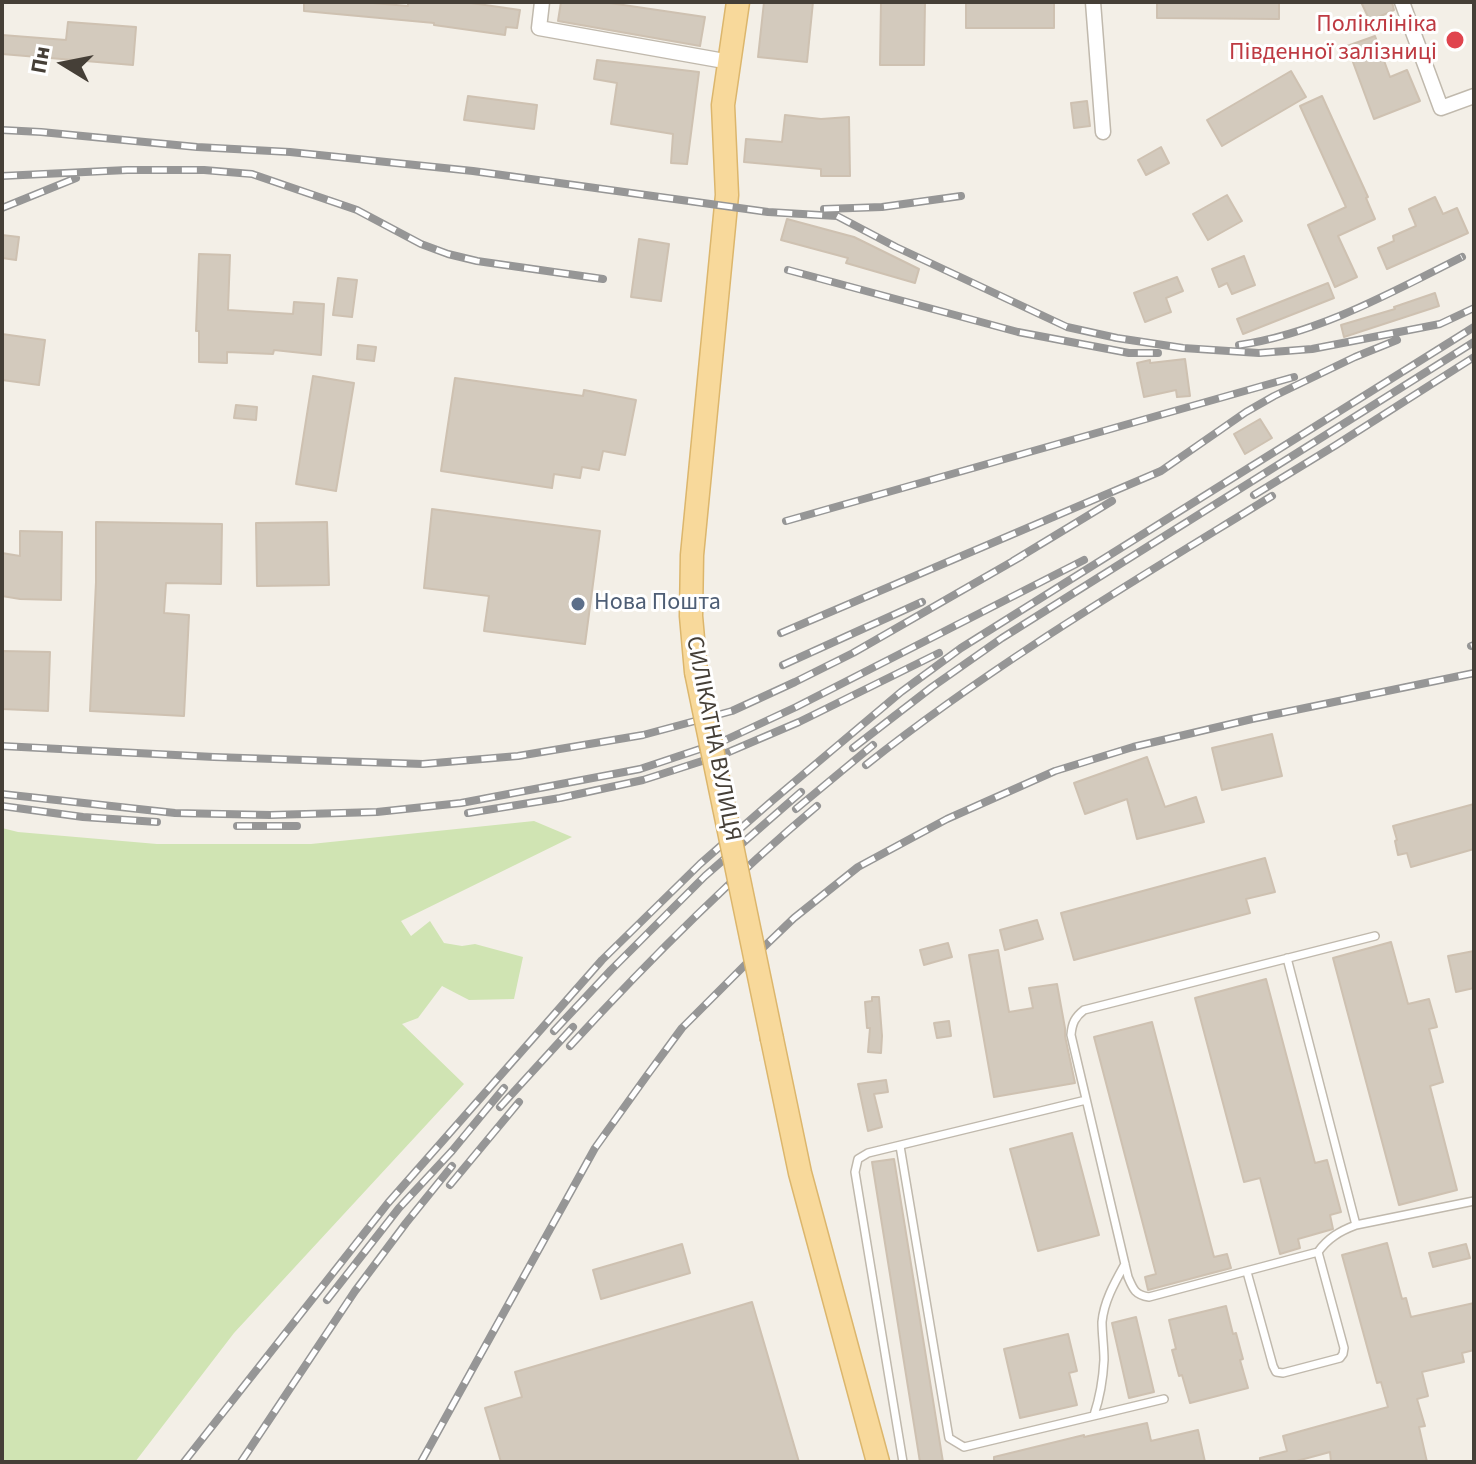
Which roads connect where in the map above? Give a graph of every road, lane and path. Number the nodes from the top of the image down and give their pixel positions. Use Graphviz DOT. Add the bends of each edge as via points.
graph roads {
  1 [pos="542,2"];
  2 [pos="738,2"];
  3 [pos="1093,2"];
  4 [pos="1402,2"];
  5 [pos="730,62"];
  6 [pos="1474,96"];
  7 [pos="1103,132"];
  8 [pos="1375,936"];
  9 [pos="1287,958"];
  10 [pos="1086,1100"];
  11 [pos="900,1146"];
  12 [pos="1474,1201"];
  13 [pos="1356,1225"];
  14 [pos="1318,1252"];
  15 [pos="1125,1264"];
  16 [pos="1247,1272"];
  17 [pos="1164,1399"];
  18 [pos="1094,1415"];
  19 [pos="878,1462"];
  20 [pos="903,1462"];
  1 -- 5 [label="street" via="539,28"];
  2 -- 5 [label="main road, СИЛІКАТНА ВУЛИЦЯ"];
  3 -- 7 [label="street"];
  4 -- 6 [label="street" via="1441,108"];
  5 -- 19 [label="main road, СИЛІКАТНА ВУЛИЦЯ, bridge" via="722,119 725,218 691,566 696,672 800,1173"];
  8 -- 9 [label="lane"];
  9 -- 10 [label="lane" via="1084,1010 1076,1016 1071,1035"];
  9 -- 13 [label="lane"];
  10 -- 11 [label="lane"];
  10 -- 15 [label="lane"];
  11 -- 18 [label="lane" via="949,1438 964,1447"];
  11 -- 20 [label="lane" via="868,1153 858,1159 855,1172"];
  12 -- 13 [label="lane"];
  13 -- 14 [label="lane" via="1338,1232"];
  14 -- 16 [label="lane"];
  14 -- 16 [label="lane" via="1344,1348 1340,1358 1276,1372"];
  15 -- 16 [label="lane" via="1132,1287 1149,1297"];
  15 -- 18 [label="lane" via="1102,1321 1102,1379"];
  17 -- 18 [label="lane"];
}
